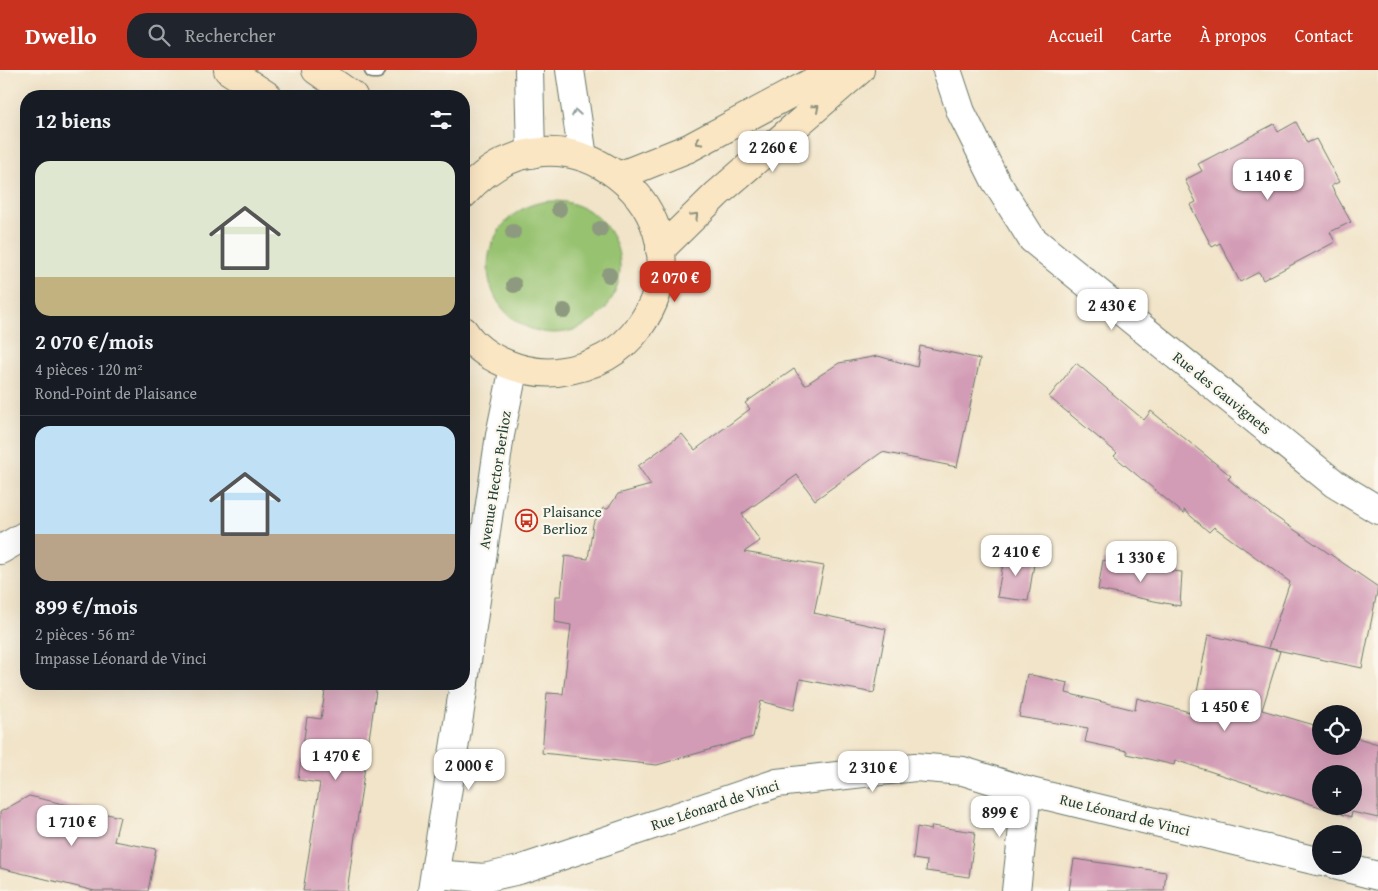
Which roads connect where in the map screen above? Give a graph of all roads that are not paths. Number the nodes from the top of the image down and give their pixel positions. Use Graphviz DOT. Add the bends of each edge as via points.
graph roads {
  1 [pos="228,70"];
  2 [pos="316,70"];
  3 [pos="373,70"];
  4 [pos="377,70"];
  5 [pos="528,70"];
  6 [pos="570,70"];
  7 [pos="835,70"];
  8 [pos="860,70"];
  9 [pos="947,70"];
  10 [pos="259,90"];
  11 [pos="344,90"];
  12 [pos="531,154"];
  13 [pos="583,157"];
  14 [pos="619,176"];
  15 [pos="470,182"];
  16 [pos="660,250"];
  17 [pos="470,337"];
  18 [pos="514,367"];
  19 [pos="1378,510"];
  20 [pos="20,538"];
  21 [pos="0,550"];
  22 [pos="470,642"];
  23 [pos="463,690"];
  24 [pos="1027,791"];
  25 [pos="1312,860"];
  26 [pos="1362,872"];
  27 [pos="1378,876"];
  28 [pos="434,883"];
  29 [pos="1016,891"];
  1 -- 10 [label="main road"];
  2 -- 11 [label="main road"];
  3 -- 4 [label="lane"];
  5 -- 12 [label="street"];
  13 -- 6 [label="street, one-way"];
  7 -- 14 [label="main road, one-way" via="689,148"];
  16 -- 8 [label="main road, one-way" via="717,194"];
  9 -- 19 [label="street, Rue des Gauvignets" via="961,112 995,180 1032,239 1335,484"];
  12 -- 13 [label="main road" via="549,152"];
  12 -- 15 [label="main road" via="503,163"];
  13 -- 14 [label="main road"];
  14 -- 16 [label="main road" via="639,197 653,222"];
  16 -- 18 [label="main road" via="659,282 650,312 631,338 606,358 577,369 545,373"];
  17 -- 18 [label="main road" via="488,354"];
  18 -- 22 [label="street, Avenue Hector Berlioz" via="500,435"];
  20 -- 21 [label="street"];
  23 -- 28 [label="street, Avenue Hector Berlioz"];
  24 -- 25 [label="street, Rue Léonard de Vinci"];
  24 -- 28 [label="street, Rue Léonard de Vinci" via="963,771 915,767 777,784 518,870 484,878"];
  24 -- 29 [label="street"];
  26 -- 27 [label="street"];
}
